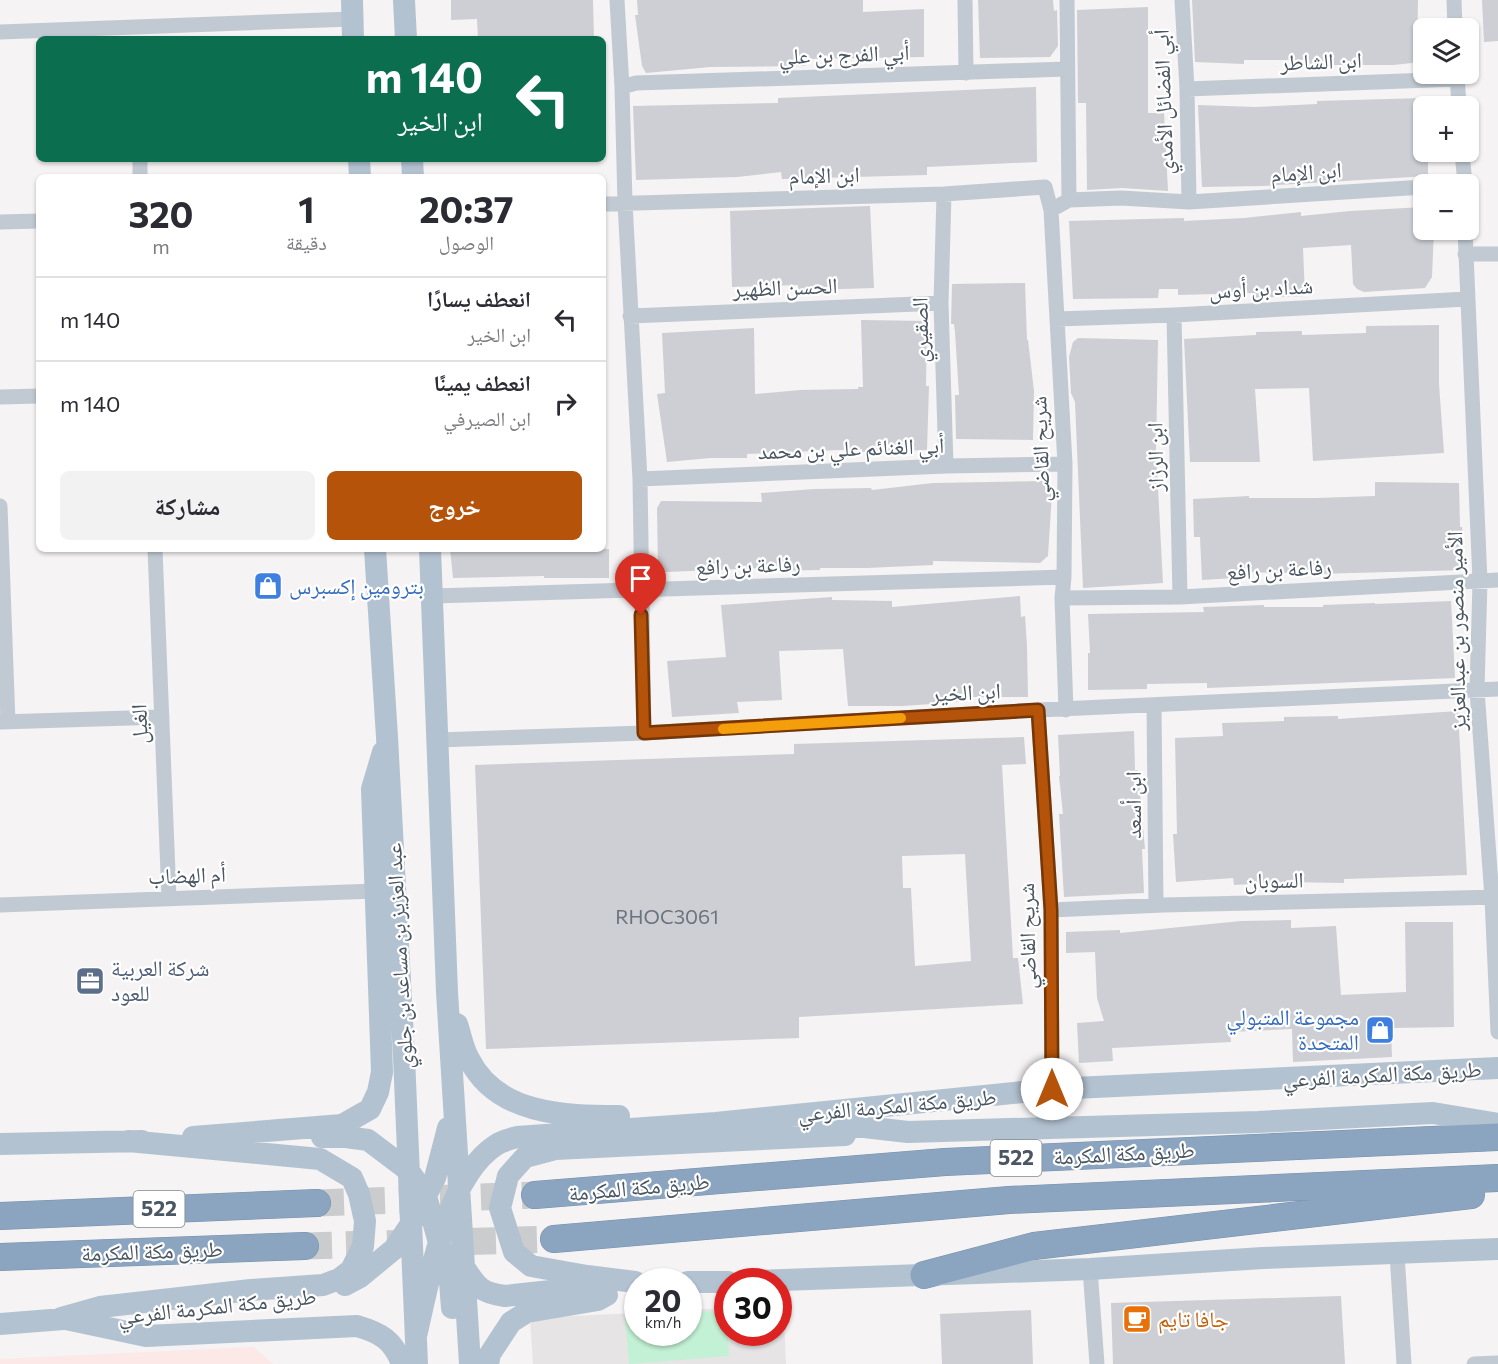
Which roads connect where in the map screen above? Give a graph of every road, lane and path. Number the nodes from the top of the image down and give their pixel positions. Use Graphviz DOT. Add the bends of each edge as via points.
graph roads {
  1 [pos="404,0"];
  2 [pos="617,0"];
  3 [pos="965,0"];
  4 [pos="1067,0"];
  5 [pos="1182,0"];
  6 [pos="1454,0"];
  7 [pos="1455,18"];
  8 [pos="352,19"];
  9 [pos="0,32"];
  10 [pos="135,32"];
  11 [pos="406,36"];
  12 [pos="1067,69"];
  13 [pos="966,73"];
  14 [pos="1413,78"];
  15 [pos="622,87"];
  16 [pos="1187,89"];
  17 [pos="1045,187"];
  18 [pos="1413,188"];
  19 [pos="944,194"];
  20 [pos="1069,200"];
  21 [pos="1189,202"];
  22 [pos="625,203"];
  23 [pos="606,204"];
  24 [pos="1051,210"];
  25 [pos="36,221"];
  26 [pos="0,222"];
  27 [pos="1465,240"];
  28 [pos="1465,254"];
  29 [pos="1498,254"];
  30 [pos="1467,299"];
  31 [pos="941,303"];
  32 [pos="1174,315"];
  33 [pos="630,316"];
  34 [pos="1057,319"];
  35 [pos="36,396"];
  36 [pos="0,398"];
  37 [pos="1065,464"];
  38 [pos="946,466"];
  39 [pos="640,479"];
  40 [pos="0,506"];
  41 [pos="155,552"];
  42 [pos="375,552"];
  43 [pos="430,552"];
  44 [pos="1064,578"];
  45 [pos="1498,580"];
  46 [pos="1480,581"];
  47 [pos="640,591"];
  48 [pos="433,596"];
  49 [pos="1180,597"];
  50 [pos="1062,598"];
  51 [pos="1498,689"];
  52 [pos="1477,690"];
  53 [pos="1154,705"];
  54 [pos="1038,710"];
  55 [pos="1066,710"];
  56 [pos="162,717"];
  57 [pos="4,722"];
  58 [pos="644,733"];
  59 [pos="387,737"];
  60 [pos="438,740"];
  61 [pos="375,891"];
  62 [pos="169,898"];
  63 [pos="1495,898"];
  64 [pos="0,905"];
  65 [pos="1156,905"];
  66 [pos="1051,910"];
  67 [pos="447,992"];
  68 [pos="1498,1032"];
  69 [pos="404,1057"];
  70 [pos="1498,1068"];
  71 [pos="1052,1089"];
  72 [pos="453,1109"];
  73 [pos="774,1117"];
  74 [pos="716,1123"];
  75 [pos="1498,1124"];
  76 [pos="908,1132"];
  77 [pos="1498,1137"];
  78 [pos="128,1141"];
  79 [pos="0,1144"];
  80 [pos="409,1170"];
  81 [pos="1498,1178"];
  82 [pos="431,1187"];
  83 [pos="458,1191"];
  84 [pos="1498,1191"];
  85 [pos="535,1196"];
  86 [pos="317,1203"];
  87 [pos="0,1216"];
  88 [pos="447,1219"];
  89 [pos="411,1224"];
  90 [pos="554,1239"];
  91 [pos="439,1244"];
  92 [pos="305,1246"];
  93 [pos="1498,1249"];
  94 [pos="1397,1254"];
  95 [pos="0,1257"];
  96 [pos="464,1267"];
  97 [pos="1090,1269"];
  98 [pos="924,1275"];
  99 [pos="792,1280"];
  100 [pos="624,1281"];
  101 [pos="624,1283"];
  102 [pos="624,1288"];
  103 [pos="61,1318"];
  104 [pos="0,1324"];
  105 [pos="416,1336"];
  106 [pos="1498,1363"];
  107 [pos="402,1364"];
  108 [pos="417,1364"];
  109 [pos="457,1364"];
  110 [pos="470,1364"];
  111 [pos="488,1364"];
  112 [pos="1097,1364"];
  113 [pos="1404,1364"];
  114 [pos="1474,1364"];
  1 -- 11 [label="main road"];
  2 -- 15 [label="street"];
  3 -- 13 [label="street"];
  4 -- 12 [label="street"];
  5 -- 16 [label="street, أبي الفضائل الأمدي"];
  6 -- 7 [label="street"];
  8 -- 10 [label="street"];
  9 -- 10 [label="street"];
  12 -- 13 [label="street, أبي الفرج بن علي"];
  12 -- 20 [label="street"];
  13 -- 15 [label="street, أبي الفرج بن علي" via="636,83"];
  14 -- 16 [label="street, ابن الشاطر"];
  15 -- 22 [label="street"];
  16 -- 21 [label="street, أبي الفضائل الأمدي"];
  17 -- 19 [label="street, ابن الإمام"];
  17 -- 24 [label="street, شريح القاضي"];
  18 -- 21 [label="street, ابن الإمام"];
  19 -- 22 [label="street, ابن الإمام"];
  19 -- 31 [label="street, الصقيري"];
  20 -- 21 [label="street, ابن الإمام"];
  20 -- 24 [label="street, ابن الإمام"];
  22 -- 23 [label="street, ابن الإمام"];
  22 -- 33 [label="street"];
  24 -- 34 [label="street, شريح القاضي"];
  25 -- 26 [label="street"];
  27 -- 28 [label="street, الأمير منصور بن عبدالعزيز"];
  28 -- 29 [label="street"];
  28 -- 30 [label="street, الأمير منصور بن عبدالعزيز"];
  30 -- 32 [label="street, شداد بن أوس"];
  30 -- 46 [label="street, الأمير منصور بن عبدالعزيز"];
  31 -- 33 [label="street, الحسن الظهير"];
  31 -- 38 [label="street, الصقيري"];
  32 -- 34 [label="street, شداد بن أوس"];
  32 -- 49 [label="street, ابن الرزاز"];
  33 -- 39 [label="street"];
  34 -- 37 [label="street, شريح القاضي"];
  35 -- 36 [label="street"];
  37 -- 38 [label="street, أبي الغنائم علي بن محمد"];
  37 -- 44 [label="street, شريح القاضي"];
  38 -- 39 [label="street, أبي الغنائم علي بن محمد"];
  39 -- 47 [label="street"];
  40 -- 57 [label="street"];
  41 -- 56 [label="street, الغيل"];
  42 -- 59 [label="main road, عبد العزيز بن مساعد بن جلوي"];
  43 -- 48 [label="main road, عبد العزيز بن مساعد بن جلوي"];
  44 -- 47 [label="street, رفاعة بن رافع"];
  44 -- 50 [label="street, شريح القاضي"];
  45 -- 46 [label="street, رفاعة بن رافع"];
  46 -- 49 [label="street, رفاعة بن رافع"];
  46 -- 52 [label="street, الأمير منصور بن عبدالعزيز"];
  47 -- 48 [label="street, رفاعة بن رافع"];
  47 -- 58 [label="street"];
  48 -- 60 [label="main road, عبد العزيز بن مساعد بن جلوي"];
  49 -- 50 [label="street, رفاعة بن رافع"];
  50 -- 55 [label="street, شريح القاضي"];
  51 -- 52 [label="street, ابن الخير"];
  52 -- 53 [label="street, ابن الخير"];
  52 -- 63 [label="street, الأمير منصور بن عبدالعزيز"];
  53 -- 55 [label="street, ابن الخير"];
  53 -- 65 [label="street, ابن أسعد"];
  54 -- 55 [label="street, ابن الخير"];
  54 -- 58 [label="street, ابن الخير"];
  54 -- 66 [label="street, شريح القاضي"];
  56 -- 57 [label="street"];
  56 -- 62 [label="street, الغيل"];
  58 -- 60 [label="street, ابن الخير"];
  59 -- 61 [label="main road" via="372,789"];
  59 -- 69 [label="main road, عبد العزيز بن مساعد بن جلوي"];
  60 -- 67 [label="main road, عبد العزيز بن مساعد بن جلوي"];
  61 -- 62 [label="street, أم الهضاب"];
  61 -- 78 [label="main road" via="382,1072 370,1109 342,1125"];
  62 -- 64 [label="street, أم الهضاب"];
  63 -- 65 [label="street, السوبان"];
  63 -- 68 [label="street, الأمير منصور بن عبدالعزيز"];
  65 -- 66 [label="street, السوبان"];
  66 -- 71 [label="street, شريح القاضي"];
  67 -- 72 [label="main road, عبد العزيز بن مساعد بن جلوي"];
  67 -- 74 [label="main road" via="468,1059 484,1081 517,1103 568,1115"];
  69 -- 80 [label="main road, عبد العزيز بن مساعد بن جلوي"];
  69 -- 82 [label="main road, طريق مكة المكرمة الفرعي"];
  70 -- 71 [label="main road, طريق مكة المكرمة الفرعي"];
  71 -- 73 [label="main road, طريق مكة المكرمة الفرعي"];
  72 -- 82 [label="main road, طريق مكة المكرمة الفرعي"];
  72 -- 83 [label="main road, عبد العزيز بن مساعد بن جلوي"];
  73 -- 74 [label="main road, طريق مكة المكرمة الفرعي"];
  73 -- 76 [label="main road"];
  74 -- 83 [label="main road, طريق مكة المكرمة الفرعي" via="517,1137 496,1144 477,1161"];
  75 -- 76 [label="main road" via="1433,1113"];
  76 -- 100 [label="main road" via="555,1149 525,1157 508,1176 500,1208 514,1252 531,1266"];
  77 -- 85 [label="highway, طريق مكة المكرمة / 522" via="945,1161"];
  78 -- 79 [label="main road, طريق مكة المكرمة الفرعي"];
  78 -- 80 [label="main road, طريق مكة المكرمة الفرعي" via="346,1137 368,1140"];
  78 -- 103 [label="main road" via="320,1159 352,1178 364,1214 363,1246 351,1270 323,1285 100,1307"];
  80 -- 82 [label="main road, طريق مكة المكرمة الفرعي"];
  80 -- 89 [label="main road, عبد العزيز بن مساعد بن جلوي"];
  81 -- 90 [label="highway, طريق مكة المكرمة / 522" via="1009,1200"];
  82 -- 88 [label="main road, طريق مكة المكرمة الفرعي"];
  82 -- 89 [label="main road, طريق مكة المكرمة الفرعي"];
  82 -- 91 [label="main road, طريق مكة المكرمة الفرعي"];
  83 -- 88 [label="main road, طريق مكة المكرمة الفرعي"];
  83 -- 96 [label="main road, عبد العزيز بن مساعد بن جلوي"];
  84 -- 98 [label="highway" via="1034,1246"];
  86 -- 87 [label="highway, طريق مكة المكرمة / 522"];
  88 -- 91 [label="main road, طريق مكة المكرمة الفرعي"];
  88 -- 96 [label="main road, طريق مكة المكرمة الفرعي"];
  89 -- 103 [label="main road, طريق مكة المكرمة الفرعي" via="394,1249 360,1277 321,1298 121,1317"];
  89 -- 105 [label="main road, عبد العزيز بن مساعد بن جلوي"];
  91 -- 105 [label="main road, طريق مكة المكرمة الفرعي"];
  91 -- 109 [label="main road, طريق مكة المكرمة الفرعي" via="450,1282"];
  92 -- 95 [label="highway, طريق مكة المكرمة / 522"];
  93 -- 94 [label="main road"];
  94 -- 97 [label="main road"];
  94 -- 113 [label="street"];
  96 -- 101 [label="main road, طريق مكة المكرمة الفرعي" via="484,1293 505,1296"];
  96 -- 110 [label="main road, عبد العزيز بن مساعد بن جلوي"];
  97 -- 98 [label="main road"];
  97 -- 112 [label="street"];
  98 -- 99 [label="main road"];
  102 -- 111 [label="main road" via="598,1300 527,1312 511,1322 490,1354"];
  103 -- 104 [label="main road, طريق مكة المكرمة الفرعي"];
  103 -- 107 [label="main road" via="146,1336 357,1326 378,1332 396,1348"];
  105 -- 108 [label="main road, عبد العزيز بن مساعد بن جلوي"];
  106 -- 114 [label="street"];
}
